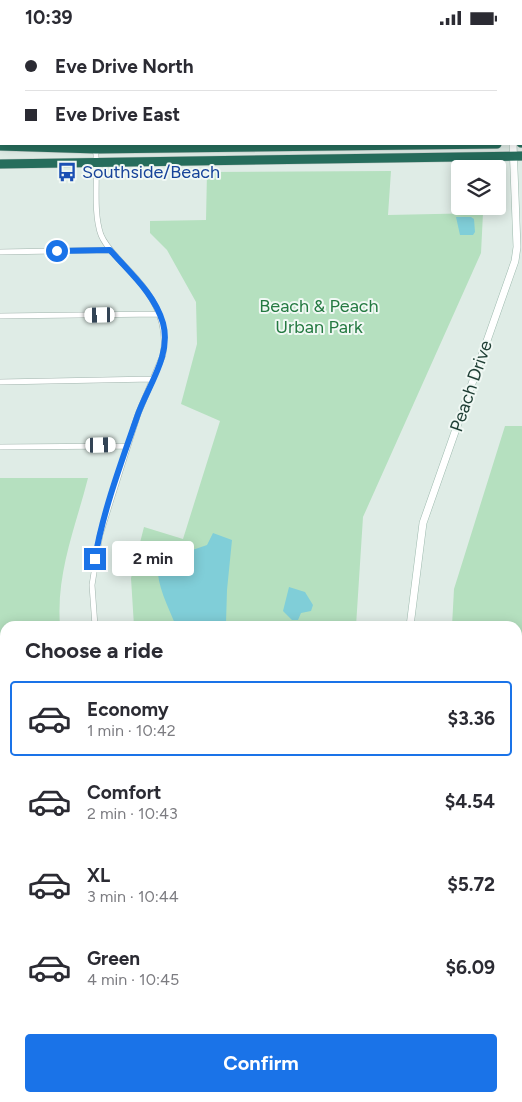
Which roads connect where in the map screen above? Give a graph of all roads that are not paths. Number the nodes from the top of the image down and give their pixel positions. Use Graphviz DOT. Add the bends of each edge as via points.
graph roads {
  1 [pos="38,145"];
  2 [pos="418,145"];
  3 [pos="0,146"];
  4 [pos="95,146"];
  5 [pos="171,146"];
  6 [pos="341,146"];
  7 [pos="44,149"];
  8 [pos="518,156"];
  9 [pos="341,159"];
  10 [pos="171,161"];
  11 [pos="98,162"];
  12 [pos="0,164"];
  13 [pos="110,250"];
  14 [pos="0,252"];
  15 [pos="159,314"];
  16 [pos="0,316"];
  17 [pos="153,379"];
  18 [pos="0,382"];
  19 [pos="127,446"];
  20 [pos="0,447"];
  21 [pos="95,621"];
  22 [pos="411,621"];
  1 -- 7 [label="street"];
  2 -- 6 [label="highway"];
  3 -- 7 [label="highway"];
  4 -- 5 [label="highway"];
  4 -- 7 [label="highway"];
  4 -- 11 [label="street"];
  5 -- 6 [label="highway"];
  5 -- 10 [label="street"];
  6 -- 9 [label="street"];
  8 -- 9 [label="highway"];
  8 -- 22 [label="street, Peach Drive" via="515,261 423,523"];
  9 -- 10 [label="highway"];
  10 -- 11 [label="highway"];
  11 -- 12 [label="highway"];
  11 -- 13 [label="street" via="98,223"];
  13 -- 14 [label="street"];
  13 -- 15 [label="street" via="147,290"];
  15 -- 16 [label="street"];
  15 -- 17 [label="street" via="165,346"];
  17 -- 18 [label="street"];
  17 -- 19 [label="street"];
  19 -- 20 [label="street"];
  19 -- 21 [label="street" via="97,547 92,585"];
}
